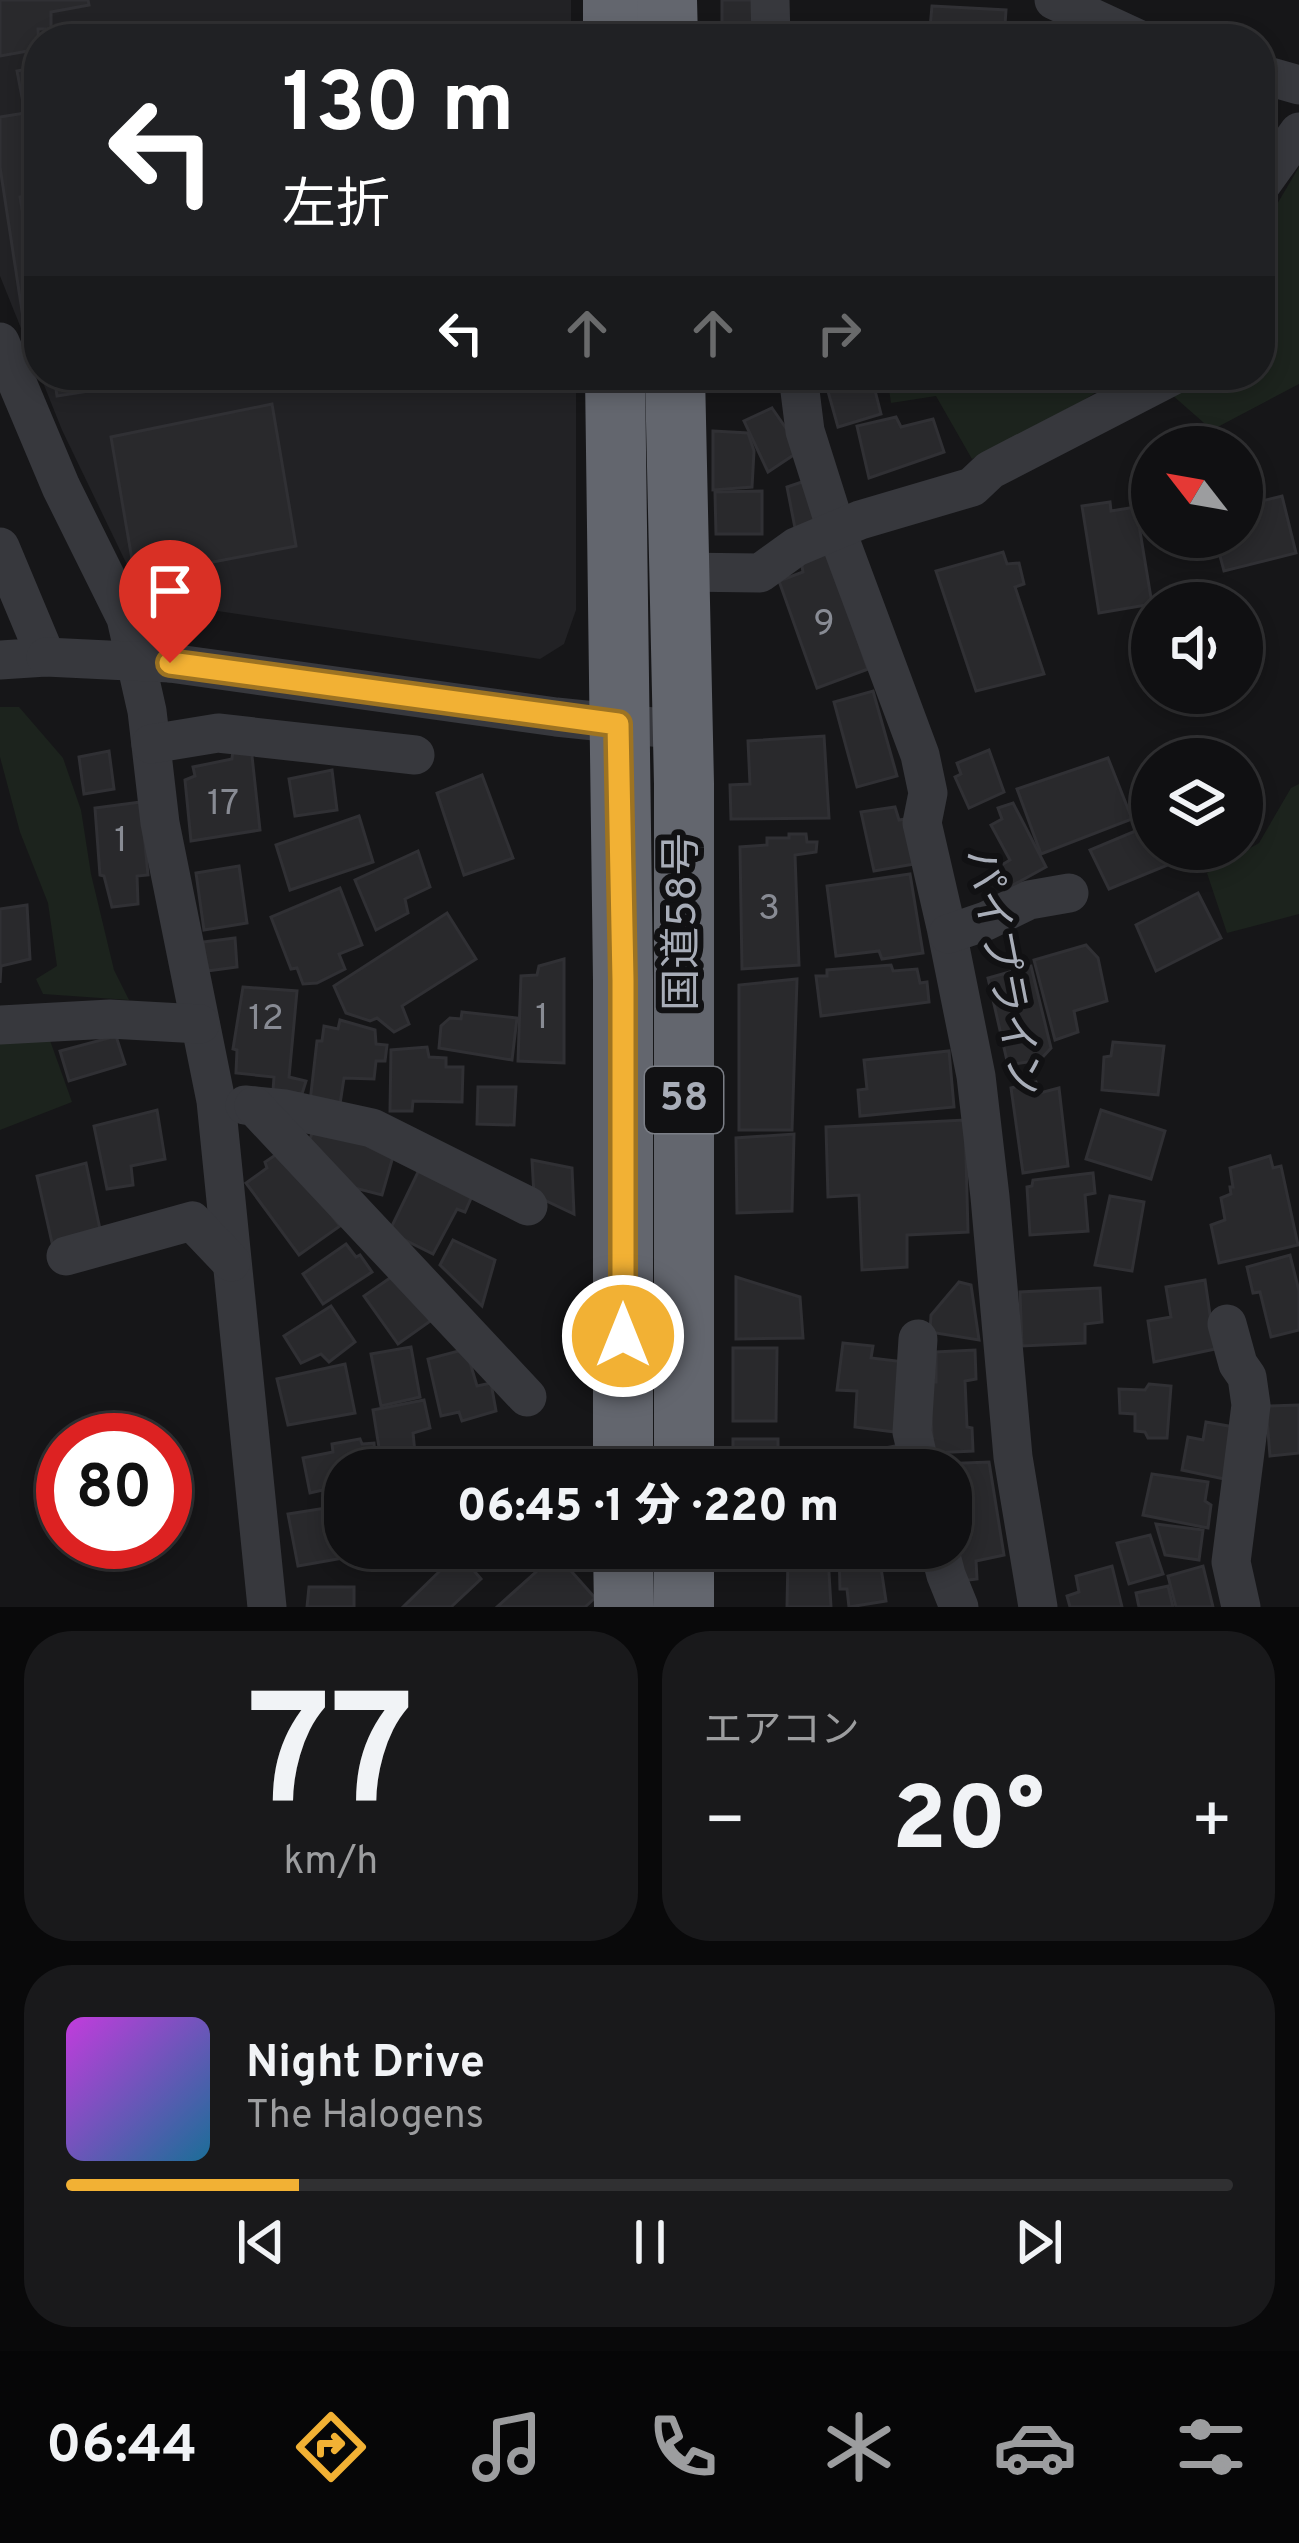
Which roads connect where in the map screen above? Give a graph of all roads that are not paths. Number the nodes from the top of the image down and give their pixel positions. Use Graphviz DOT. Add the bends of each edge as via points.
graph roads {
  1 [pos="1054,0"];
  2 [pos="1131,24"];
  3 [pos="1299,132"];
  4 [pos="1275,165"];
  5 [pos="0,342"];
  6 [pos="615,390"];
  7 [pos="675,390"];
  8 [pos="800,390"];
  9 [pos="1145,390"];
  10 [pos="15,415"];
  11 [pos="837,532"];
  12 [pos="0,547"];
  13 [pos="680,572"];
  14 [pos="46,656"];
  15 [pos="0,660"];
  16 [pos="618,724"];
  17 [pos="682,730"];
  18 [pos="152,744"];
  19 [pos="415,755"];
  20 [pos="1069,893"];
  21 [pos="948,934"];
  22 [pos="200,1024"];
  23 [pos="0,1025"];
  24 [pos="235,1104"];
  25 [pos="528,1206"];
  26 [pos="66,1256"];
  27 [pos="231,1262"];
  28 [pos="1227,1324"];
  29 [pos="918,1339"];
  30 [pos="527,1396"];
  31 [pos="623,1449"];
  32 [pos="684,1449"];
  33 [pos="916,1449"];
  34 [pos="623,1569"];
  35 [pos="684,1569"];
  36 [pos="944,1569"];
  37 [pos="267,1607"];
  38 [pos="624,1607"];
  39 [pos="684,1607"];
  40 [pos="959,1607"];
  41 [pos="1038,1607"];
  42 [pos="1241,1607"];
  1 -- 2 [label="street"];
  3 -- 4 [label="street"];
  5 -- 10 [label="street"];
  6 -- 16 [label="highway, 国道58号 / 58"];
  7 -- 13 [label="highway, 国道58号 / 58"];
  8 -- 11 [label="street, パイプライン"];
  9 -- 11 [label="street" via="989,470 972,487"];
  10 -- 18 [label="street" via="126,618"];
  11 -- 13 [label="street" via="796,547 760,573"];
  11 -- 21 [label="street, パイプライン" via="920,755 928,793 922,823"];
  12 -- 14 [label="street"];
  13 -- 17 [label="highway, 国道58号 / 58"];
  14 -- 15 [label="street"];
  14 -- 16 [label="street, bridge" via="170,663"];
  16 -- 17 [label="street"];
  16 -- 31 [label="highway, 国道58号 / 58"];
  17 -- 32 [label="highway, 国道58号 / 58"];
  18 -- 19 [label="street" via="218,733"];
  18 -- 22 [label="street"];
  20 -- 21 [label="street" via="1029,900"];
  21 -- 41 [label="street, パイプライン" via="976,1076 1013,1457"];
  22 -- 23 [label="street"];
  22 -- 24 [label="street"];
  24 -- 25 [label="street" via="373,1129"];
  24 -- 27 [label="street"];
  24 -- 30 [label="street"];
  26 -- 27 [label="street" via="193,1221"];
  27 -- 37 [label="street"];
  28 -- 42 [label="street" via="1251,1406 1232,1562"];
  29 -- 33 [label="street"];
  34 -- 38 [label="highway"];
  35 -- 39 [label="highway"];
  36 -- 40 [label="street"];
}
